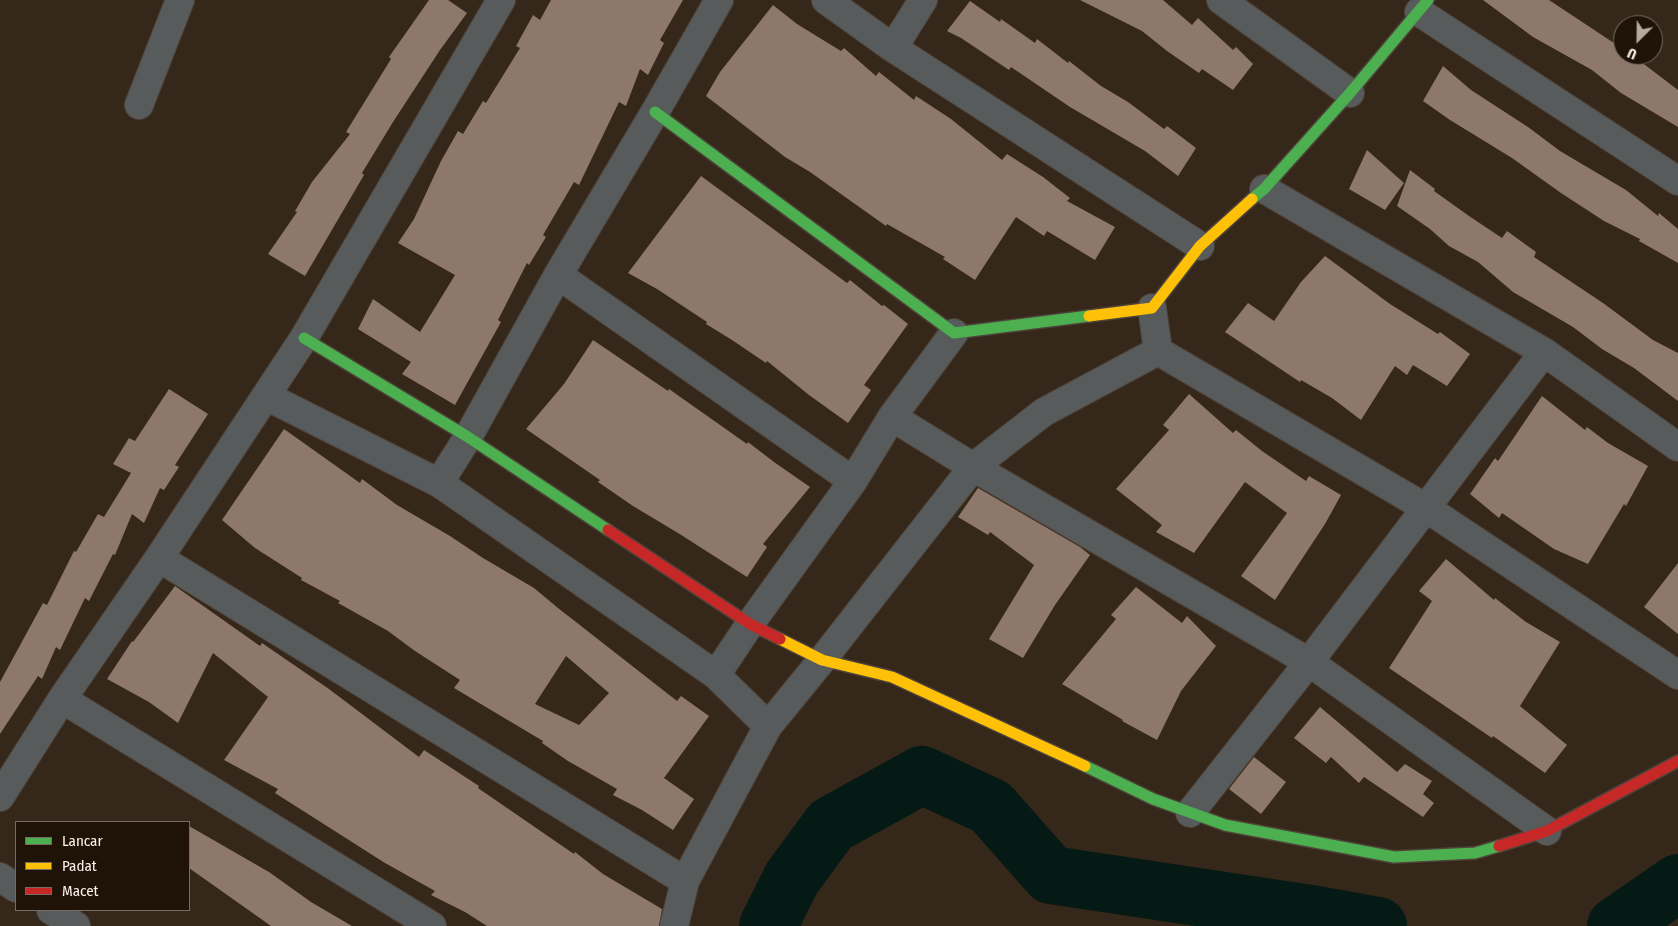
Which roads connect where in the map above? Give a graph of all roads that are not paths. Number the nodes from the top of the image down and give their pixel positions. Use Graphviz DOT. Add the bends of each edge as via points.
graph roads {
  1 [pos="180,0"];
  2 [pos="501,0"];
  3 [pos="719,0"];
  4 [pos="826,0"];
  5 [pos="923,0"];
  6 [pos="1221,0"];
  7 [pos="1424,6"];
  8 [pos="893,48"];
  9 [pos="1350,93"];
  10 [pos="139,105"];
  11 [pos="655,112"];
  12 [pos="1678,180"];
  13 [pos="1264,189"];
  14 [pos="1200,246"];
  15 [pos="558,275"];
  16 [pos="1152,308"];
  17 [pos="954,334"];
  18 [pos="304,338"];
  19 [pos="1158,351"];
  20 [pos="1544,352"];
  21 [pos="266,396"];
  22 [pos="892,417"];
  23 [pos="468,437"];
  24 [pos="1678,446"];
  25 [pos="973,467"];
  26 [pos="853,481"];
  27 [pos="439,483"];
  28 [pos="1426,508"];
  29 [pos="159,558"];
  30 [pos="750,624"];
  31 [pos="822,660"];
  32 [pos="1309,662"];
  33 [pos="716,675"];
  34 [pos="1678,675"];
  35 [pos="62,699"];
  36 [pos="768,726"];
  37 [pos="1678,761"];
  38 [pos="0,797"];
  39 [pos="1190,813"];
  40 [pos="1547,830"];
  41 [pos="0,877"];
  42 [pos="685,881"];
  43 [pos="15,887"];
  44 [pos="53,911"];
  45 [pos="76,926"];
  46 [pos="432,926"];
  47 [pos="674,926"];
  1 -- 10 [label="street"];
  2 -- 18 [label="street"];
  3 -- 11 [label="street"];
  4 -- 8 [label="street"];
  5 -- 8 [label="street"];
  6 -- 9 [label="street"];
  7 -- 9 [label="street"];
  7 -- 12 [label="street"];
  8 -- 14 [label="street"];
  9 -- 13 [label="street"];
  11 -- 15 [label="street"];
  11 -- 17 [label="street"];
  13 -- 14 [label="street"];
  13 -- 20 [label="street"];
  14 -- 16 [label="street"];
  15 -- 23 [label="street"];
  15 -- 26 [label="street"];
  16 -- 17 [label="street"];
  16 -- 19 [label="street"];
  17 -- 22 [label="street"];
  18 -- 21 [label="street"];
  18 -- 23 [label="street"];
  19 -- 25 [label="street" via="1044,412"];
  19 -- 28 [label="street"];
  20 -- 24 [label="street"];
  20 -- 28 [label="street"];
  21 -- 27 [label="street"];
  21 -- 29 [label="street"];
  22 -- 25 [label="street"];
  22 -- 26 [label="street"];
  23 -- 27 [label="street"];
  23 -- 30 [label="street"];
  25 -- 31 [label="street"];
  25 -- 32 [label="street"];
  26 -- 30 [label="street"];
  27 -- 33 [label="street"];
  28 -- 32 [label="street"];
  28 -- 34 [label="street"];
  29 -- 35 [label="street"];
  29 -- 42 [label="street"];
  30 -- 31 [label="street"];
  30 -- 33 [label="street"];
  31 -- 36 [label="street"];
  31 -- 39 [label="street" via="892,677 1153,800"];
  32 -- 39 [label="street"];
  32 -- 40 [label="street"];
  33 -- 36 [label="street"];
  35 -- 38 [label="street"];
  35 -- 46 [label="street"];
  36 -- 42 [label="street"];
  37 -- 40 [label="street"];
  39 -- 40 [label="street" via="1225,826 1394,857 1475,853"];
  41 -- 43 [label="street"];
  42 -- 47 [label="street"];
  44 -- 45 [label="street"];
}
